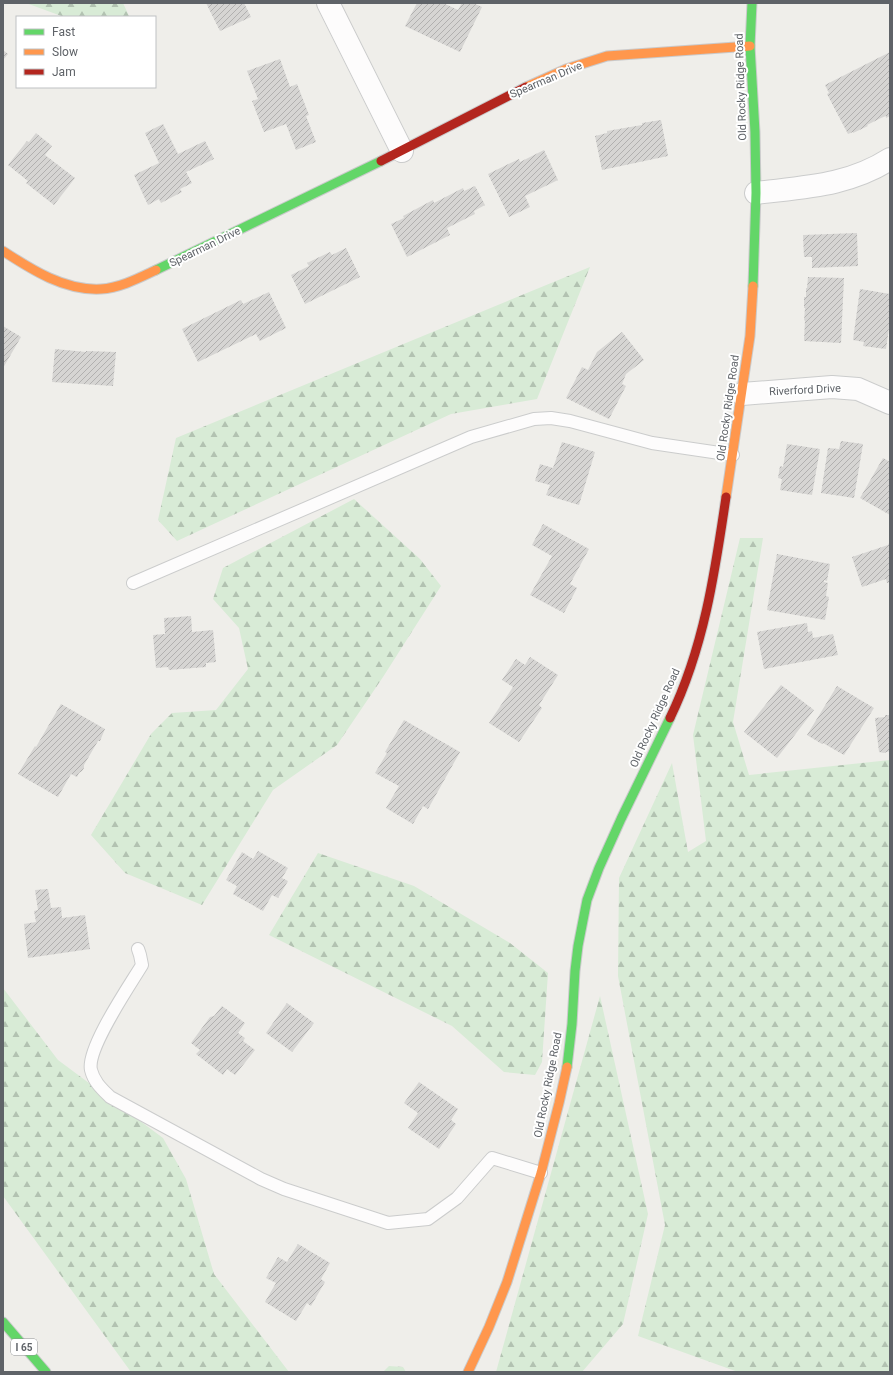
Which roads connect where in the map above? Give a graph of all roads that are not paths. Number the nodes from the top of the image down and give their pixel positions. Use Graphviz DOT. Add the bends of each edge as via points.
graph roads {
  1 [pos="328,3"];
  2 [pos="752,3"];
  3 [pos="750,46"];
  4 [pos="402,151"];
  5 [pos="890,159"];
  6 [pos="756,193"];
  7 [pos="3,251"];
  8 [pos="742,394"];
  9 [pos="890,403"];
  10 [pos="733,455"];
  11 [pos="133,583"];
  12 [pos="138,949"];
  13 [pos="541,1173"];
  14 [pos="3,1322"];
  15 [pos="46,1372"];
  16 [pos="468,1372"];
  1 -- 4 [label="street"];
  2 -- 3 [label="main road, Old Rocky Ridge Road"];
  3 -- 4 [label="main road, Spearman Drive" via="607,56 566,69 527,87"];
  3 -- 6 [label="main road, Old Rocky Ridge Road"];
  4 -- 7 [label="main road, Spearman Drive" via="127,283 102,289 78,287 49,278"];
  5 -- 6 [label="street" via="850,179 825,185"];
  6 -- 8 [label="main road, Old Rocky Ridge Road" via="750,336"];
  8 -- 9 [label="street, Riverford Drive" via="832,387 858,389"];
  8 -- 10 [label="main road, Old Rocky Ridge Road"];
  10 -- 11 [label="lane" via="652,443 570,421 534,419 471,438"];
  10 -- 13 [label="main road, Old Rocky Ridge Road" via="715,574 688,676 602,861 587,900 575,971 568,1060"];
  12 -- 13 [label="lane" via="142,965 100,1036 92,1058 91,1068 96,1082 110,1097 261,1179 388,1224 428,1219 457,1198 492,1158"];
  13 -- 16 [label="main road, Old Rocky Ridge Road" via="507,1282"];
  14 -- 15 [label="main road, I 65"];
}
